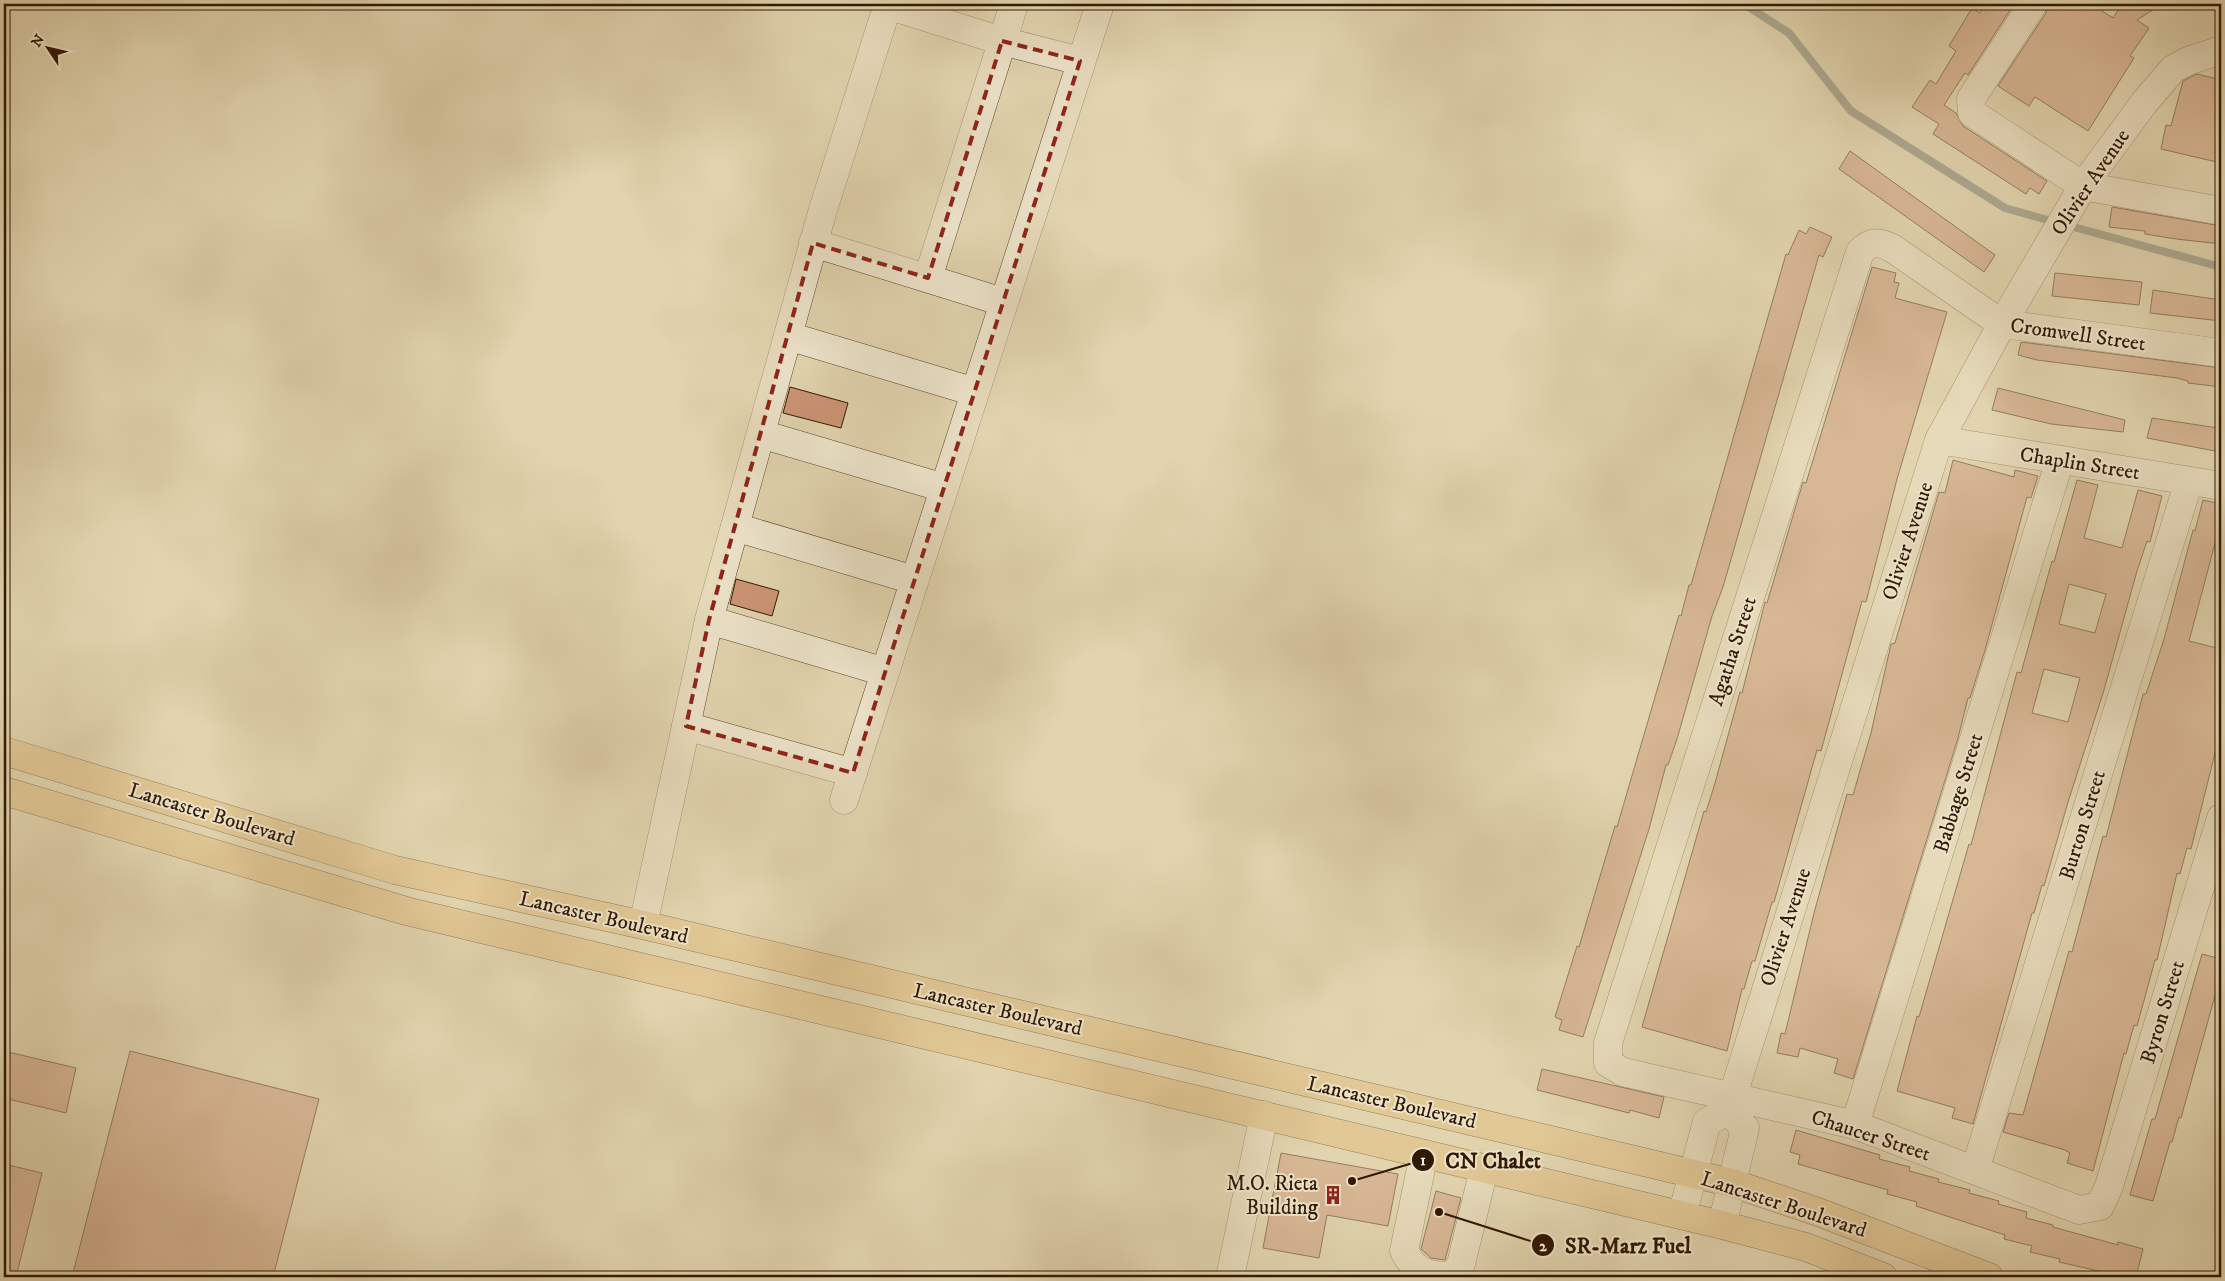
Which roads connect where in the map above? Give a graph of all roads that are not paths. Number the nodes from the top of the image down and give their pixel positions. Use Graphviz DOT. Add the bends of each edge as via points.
graph roads {
  1 [pos="887,4"];
  2 [pos="1014,4"];
  3 [pos="1100,4"];
  4 [pos="2033,4"];
  5 [pos="1002,41"];
  6 [pos="2221,50"];
  7 [pos="1080,61"];
  8 [pos="2077,196"];
  9 [pos="2221,211"];
  10 [pos="813,243"];
  11 [pos="1869,243"];
  12 [pos="928,278"];
  13 [pos="1003,302"];
  14 [pos="2002,324"];
  15 [pos="788,336"];
  16 [pos="2221,353"];
  17 [pos="974,392"];
  18 [pos="760,434"];
  19 [pos="1939,440"];
  20 [pos="2060,460"];
  21 [pos="2189,481"];
  22 [pos="2221,486"];
  23 [pos="944,488"];
  24 [pos="735,527"];
  25 [pos="914,580"];
  26 [pos="709,620"];
  27 [pos="885,672"];
  28 [pos="686,726"];
  29 [pos="4,751"];
  30 [pos="853,773"];
  31 [pos="4,791"];
  32 [pos="844,800"];
  33 [pos="2221,818"];
  34 [pos="643,925"];
  35 [pos="1007,1011"];
  36 [pos="998,1052"];
  37 [pos="1608,1063"];
  38 [pos="1730,1104"];
  39 [pos="1264,1115"];
  40 [pos="1856,1125"];
  41 [pos="1424,1154"];
  42 [pos="1484,1169"];
  43 [pos="1975,1170"];
  44 [pos="1693,1174"];
  45 [pos="1732,1183"];
  46 [pos="2100,1206"];
  47 [pos="1682,1215"];
  48 [pos="1722,1224"];
  49 [pos="1236,1275"];
  50 [pos="1883,1277"];
  51 [pos="1989,1277"];
  1 -- 5 [label="street"];
  1 -- 10 [label="street"];
  2 -- 5 [label="street"];
  3 -- 7 [label="street"];
  4 -- 8 [label="street" via="1976,90 1970,106 1972,113"];
  5 -- 7 [label="street"];
  5 -- 12 [label="street"];
  6 -- 8 [label="street, Olivier Avenue" via="2173,69 2144,103"];
  7 -- 13 [label="street"];
  8 -- 9 [label="street"];
  8 -- 14 [label="street, Olivier Avenue"];
  10 -- 12 [label="street"];
  10 -- 15 [label="street"];
  11 -- 14 [label="street, Cromwell Street" via="1880,242 1892,248"];
  11 -- 37 [label="street, Agatha Street" via="1860,252 1851,277 1608,1043"];
  12 -- 13 [label="street"];
  13 -- 17 [label="street"];
  14 -- 16 [label="street, Cromwell Street"];
  14 -- 19 [label="street, Olivier Avenue"];
  15 -- 17 [label="street"];
  15 -- 18 [label="street"];
  17 -- 23 [label="street"];
  18 -- 23 [label="street"];
  18 -- 24 [label="street"];
  19 -- 20 [label="street, Chaplin Street"];
  19 -- 38 [label="street, Olivier Avenue"];
  20 -- 21 [label="street, Chaplin Street"];
  20 -- 40 [label="street, Babbage Street"];
  21 -- 22 [label="street, Chaplin Street"];
  21 -- 43 [label="street, Burton Street"];
  23 -- 25 [label="street"];
  24 -- 25 [label="street"];
  24 -- 26 [label="street"];
  25 -- 27 [label="street"];
  26 -- 27 [label="street"];
  26 -- 28 [label="street"];
  27 -- 30 [label="street"];
  28 -- 30 [label="street"];
  28 -- 34 [label="street"];
  29 -- 34 [label="main road, Lancaster Boulevard" via="395,870"];
  30 -- 32 [label="street"];
  31 -- 36 [label="main road, Lancaster Boulevard" via="406,911"];
  33 -- 46 [label="street, Byron Street" via="2109,1186"];
  34 -- 35 [label="main road, Lancaster Boulevard"];
  35 -- 36 [label="main road"];
  35 -- 44 [label="main road, Lancaster Boulevard"];
  36 -- 39 [label="main road, Lancaster Boulevard"];
  37 -- 38 [label="street, Chaucer Street" via="1623,1072"];
  38 -- 40 [label="street, Chaucer Street"];
  38 -- 44 [label="street" via="1708,1122"];
  38 -- 45 [label="street" via="1745,1128"];
  39 -- 41 [label="main road, Lancaster Boulevard"];
  39 -- 49 [label="street"];
  40 -- 43 [label="street, Chaucer Street"];
  41 -- 42 [label="main road, Lancaster Boulevard"];
  41 -- 42 [label="street" via="1404,1251 1409,1263 1417,1269 1443,1277 1456,1274 1461,1264"];
  42 -- 47 [label="main road, Lancaster Boulevard"];
  43 -- 46 [label="street, Chaucer Street" via="2079,1210"];
  44 -- 45 [label="main road, Lancaster Boulevard"];
  44 -- 47 [label="street"];
  45 -- 48 [label="street"];
  45 -- 51 [label="main road, Lancaster Boulevard"];
  47 -- 48 [label="main road, Lancaster Boulevard"];
  48 -- 50 [label="main road, Lancaster Boulevard" via="1806,1247"];
}
